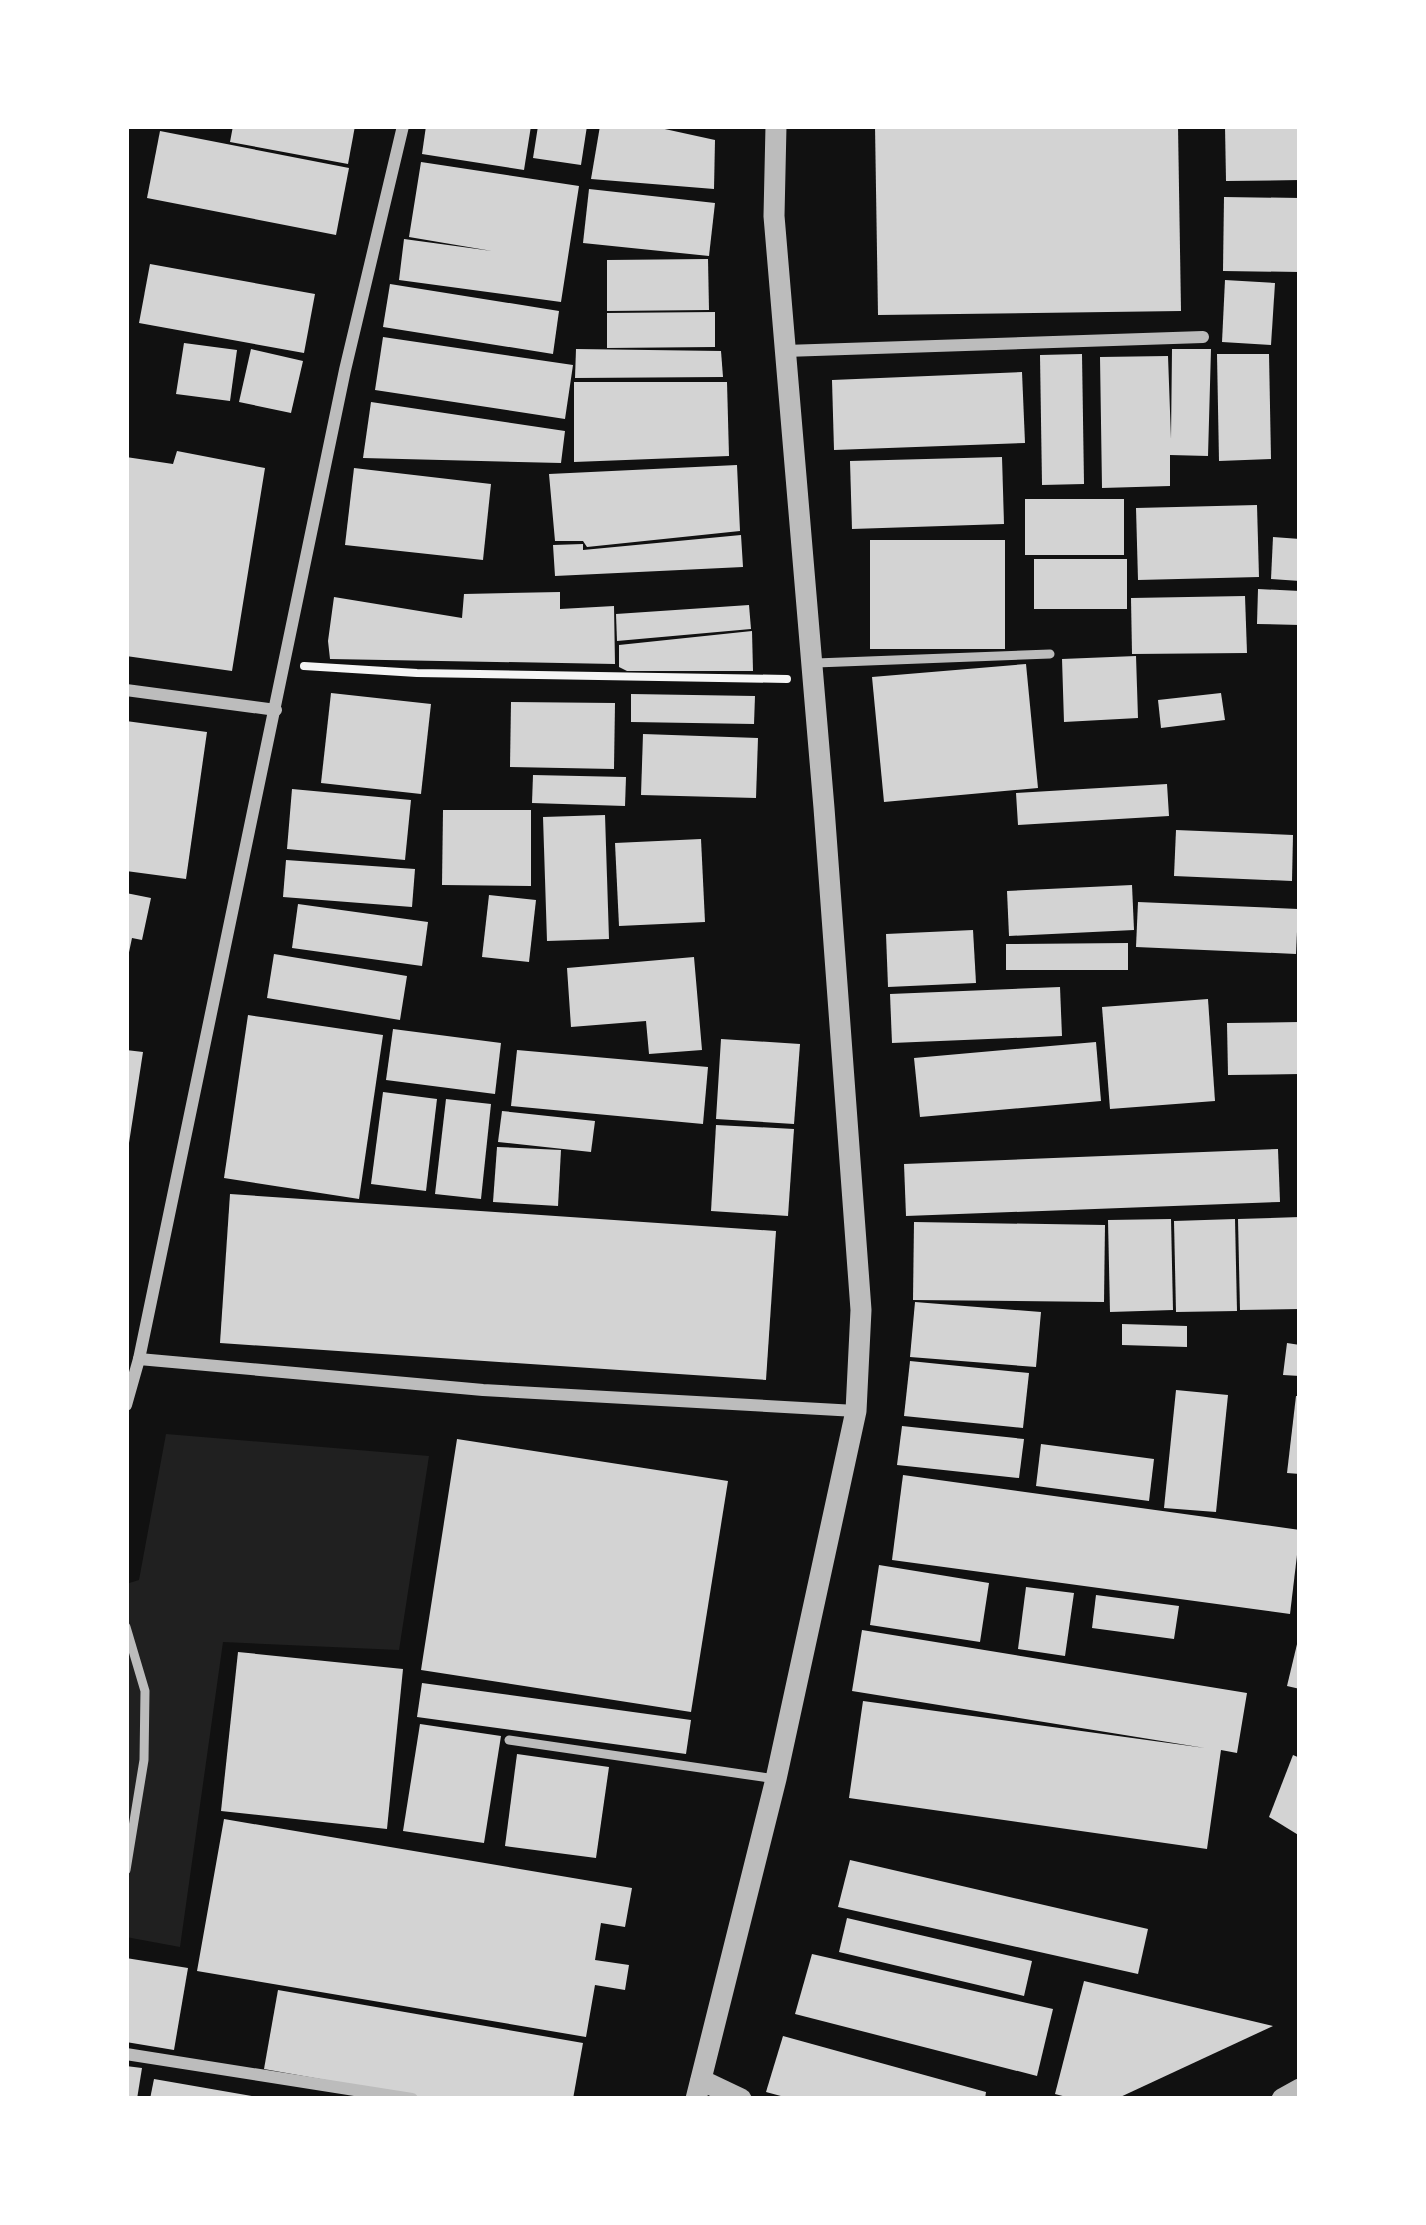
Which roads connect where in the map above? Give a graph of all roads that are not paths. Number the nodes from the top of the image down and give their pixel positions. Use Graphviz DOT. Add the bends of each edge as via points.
graph roads {
  1 [pos="403,126"];
  2 [pos="776,126"];
  3 [pos="1203,337"];
  4 [pos="785,351"];
  5 [pos="1050,654"];
  6 [pos="811,672"];
  7 [pos="126,690"];
  8 [pos="276,710"];
  9 [pos="139,1359"];
  10 [pos="126,1405"];
  11 [pos="856,1411"];
  12 [pos="126,1628"];
  13 [pos="508,1740"];
  14 [pos="776,1780"];
  15 [pos="126,1870"];
  16 [pos="126,2054"];
  17 [pos="1300,2089"];
  18 [pos="698,2090"];
  19 [pos="412,2099"];
  20 [pos="741,2099"];
  21 [pos="1282,2099"];
  1 -- 8 [label="street"];
  2 -- 4 [label="street"];
  3 -- 4 [label="street"];
  4 -- 6 [label="street"];
  5 -- 6 [label="lane"];
  6 -- 11 [label="street" via="856,1214"];
  7 -- 8 [label="street"];
  8 -- 9 [label="street"];
  9 -- 10 [label="street"];
  9 -- 11 [label="street" via="483,1390"];
  11 -- 14 [label="street"];
  12 -- 15 [label="lane" via="145,1691 144,1760"];
  13 -- 14 [label="lane"];
  14 -- 18 [label="street"];
  16 -- 19 [label="street"];
  17 -- 21 [label="street"];
  18 -- 20 [label="street"];
}
